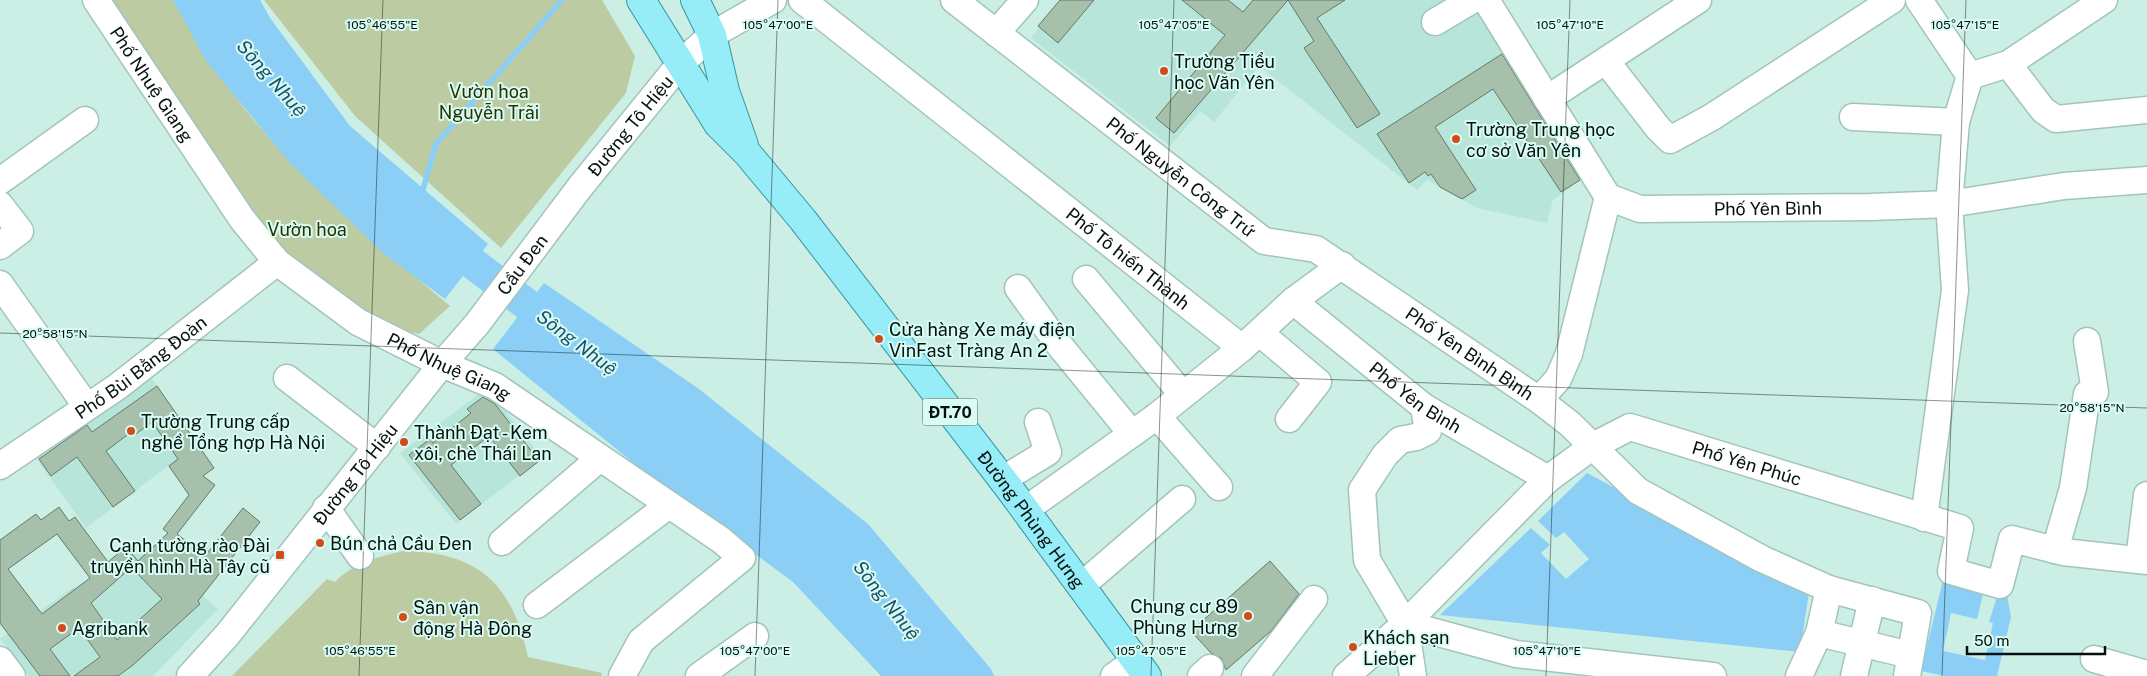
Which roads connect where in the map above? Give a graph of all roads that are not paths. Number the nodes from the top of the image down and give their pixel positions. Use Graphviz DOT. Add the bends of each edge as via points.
graph roads {
  1 [pos="96,0"];
  2 [pos="641,0"];
  3 [pos="695,0"];
  4 [pos="773,0"];
  5 [pos="802,0"];
  6 [pos="954,0"];
  7 [pos="1025,0"];
  8 [pos="1472,0"];
  9 [pos="1486,0"];
  10 [pos="1698,0"];
  11 [pos="1892,0"];
  12 [pos="1919,0"];
  13 [pos="2104,0"];
  14 [pos="1435,22"];
  15 [pos="996,33"];
  16 [pos="712,35"];
  17 [pos="1606,61"];
  18 [pos="680,64"];
  19 [pos="2008,64"];
  20 [pos="1970,76"];
  21 [pos="1547,99"];
  22 [pos="2147,110"];
  23 [pos="1853,117"];
  24 [pos="85,120"];
  25 [pos="1956,122"];
  26 [pos="746,153"];
  27 [pos="2147,180"];
  28 [pos="0,181"];
  29 [pos="580,187"];
  30 [pos="1608,197"];
  31 [pos="1949,204"];
  32 [pos="0,205"];
  33 [pos="0,246"];
  34 [pos="277,262"];
  35 [pos="1342,266"];
  36 [pos="1086,279"];
  37 [pos="0,284"];
  38 [pos="1018,288"];
  39 [pos="1293,301"];
  40 [pos="1251,340"];
  41 [pos="463,341"];
  42 [pos="2087,341"];
  43 [pos="442,364"];
  44 [pos="287,378"];
  45 [pos="1184,395"];
  46 [pos="1539,400"];
  47 [pos="87,407"];
  48 [pos="1424,407"];
  49 [pos="1157,416"];
  50 [pos="1289,419"];
  51 [pos="1038,422"];
  52 [pos="1132,434"];
  53 [pos="377,446"];
  54 [pos="1594,446"];
  55 [pos="600,458"];
  56 [pos="0,466"];
  57 [pos="1548,479"];
  58 [pos="1002,480"];
  59 [pos="1219,487"];
  60 [pos="2147,495"];
  61 [pos="1182,499"];
  62 [pos="669,505"];
  63 [pos="326,508"];
  64 [pos="1025,510"];
  65 [pos="1924,518"];
  66 [pos="502,542"];
  67 [pos="2055,550"];
  68 [pos="360,556"];
  69 [pos="2143,560"];
  70 [pos="1081,586"];
  71 [pos="1829,589"];
  72 [pos="1314,599"];
  73 [pos="1872,600"];
  74 [pos="537,605"];
  75 [pos="1405,624"];
  76 [pos="1820,633"];
  77 [pos="755,636"];
  78 [pos="1862,643"];
  79 [pos="2094,658"];
  80 [pos="0,660"];
  81 [pos="1909,665"];
  82 [pos="1532,666"];
  83 [pos="1132,671"];
  84 [pos="2147,674"];
  85 [pos="1701,675"];
  86 [pos="12,676"];
  87 [pos="190,676"];
  88 [pos="622,676"];
  89 [pos="699,676"];
  90 [pos="1255,676"];
  91 [pos="1346,676"];
  92 [pos="1414,676"];
  93 [pos="1799,676"];
  94 [pos="1854,676"];
  1 -- 34 [label="street, Phố Nhuệ Giang" via="242,219"];
  2 -- 18 [label="main road, Đường Phùng Hưng / ĐT.70"];
  3 -- 16 [label="main road, Đường Phùng Hưng / ĐT.70"];
  4 -- 16 [label="street, Đường Tô Hiệu"];
  5 -- 40 [label="street, Phố Tô hiến Thành" via="1087,224"];
  6 -- 15 [label="street, Phố Nguyễn Công Trứ"];
  7 -- 15 [label="street"];
  8 -- 14 [label="street"];
  9 -- 21 [label="street"];
  10 -- 17 [label="street"];
  11 -- 17 [label="street" via="1712,117 1670,140"];
  12 -- 20 [label="street"];
  13 -- 19 [label="street"];
  15 -- 35 [label="street, Phố Nguyễn Công Trứ" via="1264,241 1316,249"];
  16 -- 18 [label="street, Đường Tô Hiệu"];
  16 -- 26 [label="main road, Đường Phùng Hưng / ĐT.70" via="725,91"];
  17 -- 21 [label="street"];
  18 -- 26 [label="main road, Đường Phùng Hưng / ĐT.70" via="718,124"];
  18 -- 29 [label="street, Đường Tô Hiệu"];
  19 -- 20 [label="street"];
  19 -- 22 [label="street" via="2043,110 2056,119"];
  20 -- 25 [label="street"];
  21 -- 30 [label="street"];
  23 -- 25 [label="street"];
  24 -- 28 [label="street"];
  25 -- 31 [label="street"];
  26 -- 58 [label="main road, Đường Phùng Hưng / ĐT.70" via="803,220"];
  27 -- 31 [label="street, Phố Yên Bình" via="2064,186"];
  29 -- 41 [label="street, Cầu Đen"];
  30 -- 31 [label="street, Phố Yên Bình" via="1640,209 1871,208"];
  30 -- 46 [label="street" via="1569,354 1558,379"];
  31 -- 65 [label="street" via="1953,307"];
  32 -- 33 [label="street" via="20,231"];
  34 -- 43 [label="street, Phố Nhuệ Giang" via="358,322"];
  34 -- 47 [label="street, Phố Bùi Bằng Đoàn"];
  35 -- 39 [label="street"];
  35 -- 46 [label="street, Phố Yên Bình Bình"];
  36 -- 45 [label="street"];
  37 -- 47 [label="street"];
  38 -- 52 [label="street" via="1056,341"];
  39 -- 40 [label="street"];
  39 -- 48 [label="street, Phố Yên Bình"];
  40 -- 45 [label="street"];
  40 -- 50 [label="street, Phố Tô hiến Thành" via="1318,382"];
  41 -- 43 [label="street, Đường Tô Hiệu"];
  42 -- 67 [label="street" via="2095,392 2087,394 2073,488"];
  43 -- 53 [label="street, Đường Tô Hiệu"];
  43 -- 55 [label="street, Phố Nhuệ Giang" via="495,386"];
  44 -- 53 [label="street"];
  45 -- 49 [label="street"];
  46 -- 54 [label="street, Phố Yên Bình Bình"];
  47 -- 56 [label="street, Phố Bùi Bằng Đoàn"];
  48 -- 57 [label="street, Phố Yên Bình"];
  48 -- 75 [label="street" via="1428,431 1400,440 1385,455 1362,490 1367,560"];
  49 -- 52 [label="street"];
  49 -- 59 [label="street"];
  51 -- 58 [label="street" via="1048,452"];
  52 -- 64 [label="street"];
  53 -- 63 [label="street, Đường Tô Hiệu"];
  54 -- 57 [label="street, Phố Yên Phúc"];
  54 -- 65 [label="street, Phố Yên Phúc" via="1630,427"];
  54 -- 71 [label="street, Phố Yên Bình Bình" via="1638,491 1762,559"];
  55 -- 62 [label="street, Phố Nhuệ Giang"];
  55 -- 66 [label="street"];
  57 -- 75 [label="street, Phố Yên Phúc"];
  58 -- 64 [label="main road, Đường Phùng Hưng / ĐT.70"];
  60 -- 69 [label="street"];
  61 -- 70 [label="street"];
  62 -- 74 [label="street"];
  62 -- 88 [label="street, Phố Nhuệ Giang" via="742,558 641,641"];
  63 -- 68 [label="street"];
  63 -- 87 [label="street, Đường Tô Hiệu" via="228,634"];
  64 -- 70 [label="main road, Đường Phùng Hưng / ĐT.70"];
  65 -- 67 [label="street, Phố Yên Phúc" via="1960,528 1951,571 2000,585 2012,538"];
  67 -- 69 [label="street, Phố Yên Phúc"];
  70 -- 83 [label="main road, Đường Phùng Hưng / ĐT.70"];
  71 -- 73 [label="street, Phố Yên Bình Bình"];
  71 -- 76 [label="street"];
  72 -- 90 [label="street"];
  73 -- 78 [label="street"];
  73 -- 81 [label="street, Phố Yên Bình Bình" via="1918,613"];
  75 -- 82 [label="street" via="1516,654"];
  75 -- 91 [label="street, Phố Yên Phúc"];
  75 -- 92 [label="street"];
  76 -- 78 [label="street"];
  76 -- 93 [label="street"];
  77 -- 89 [label="street"];
  78 -- 81 [label="street"];
  78 -- 94 [label="street"];
  79 -- 84 [label="street"];
  80 -- 86 [label="street"];
  82 -- 85 [label="street"];
}
